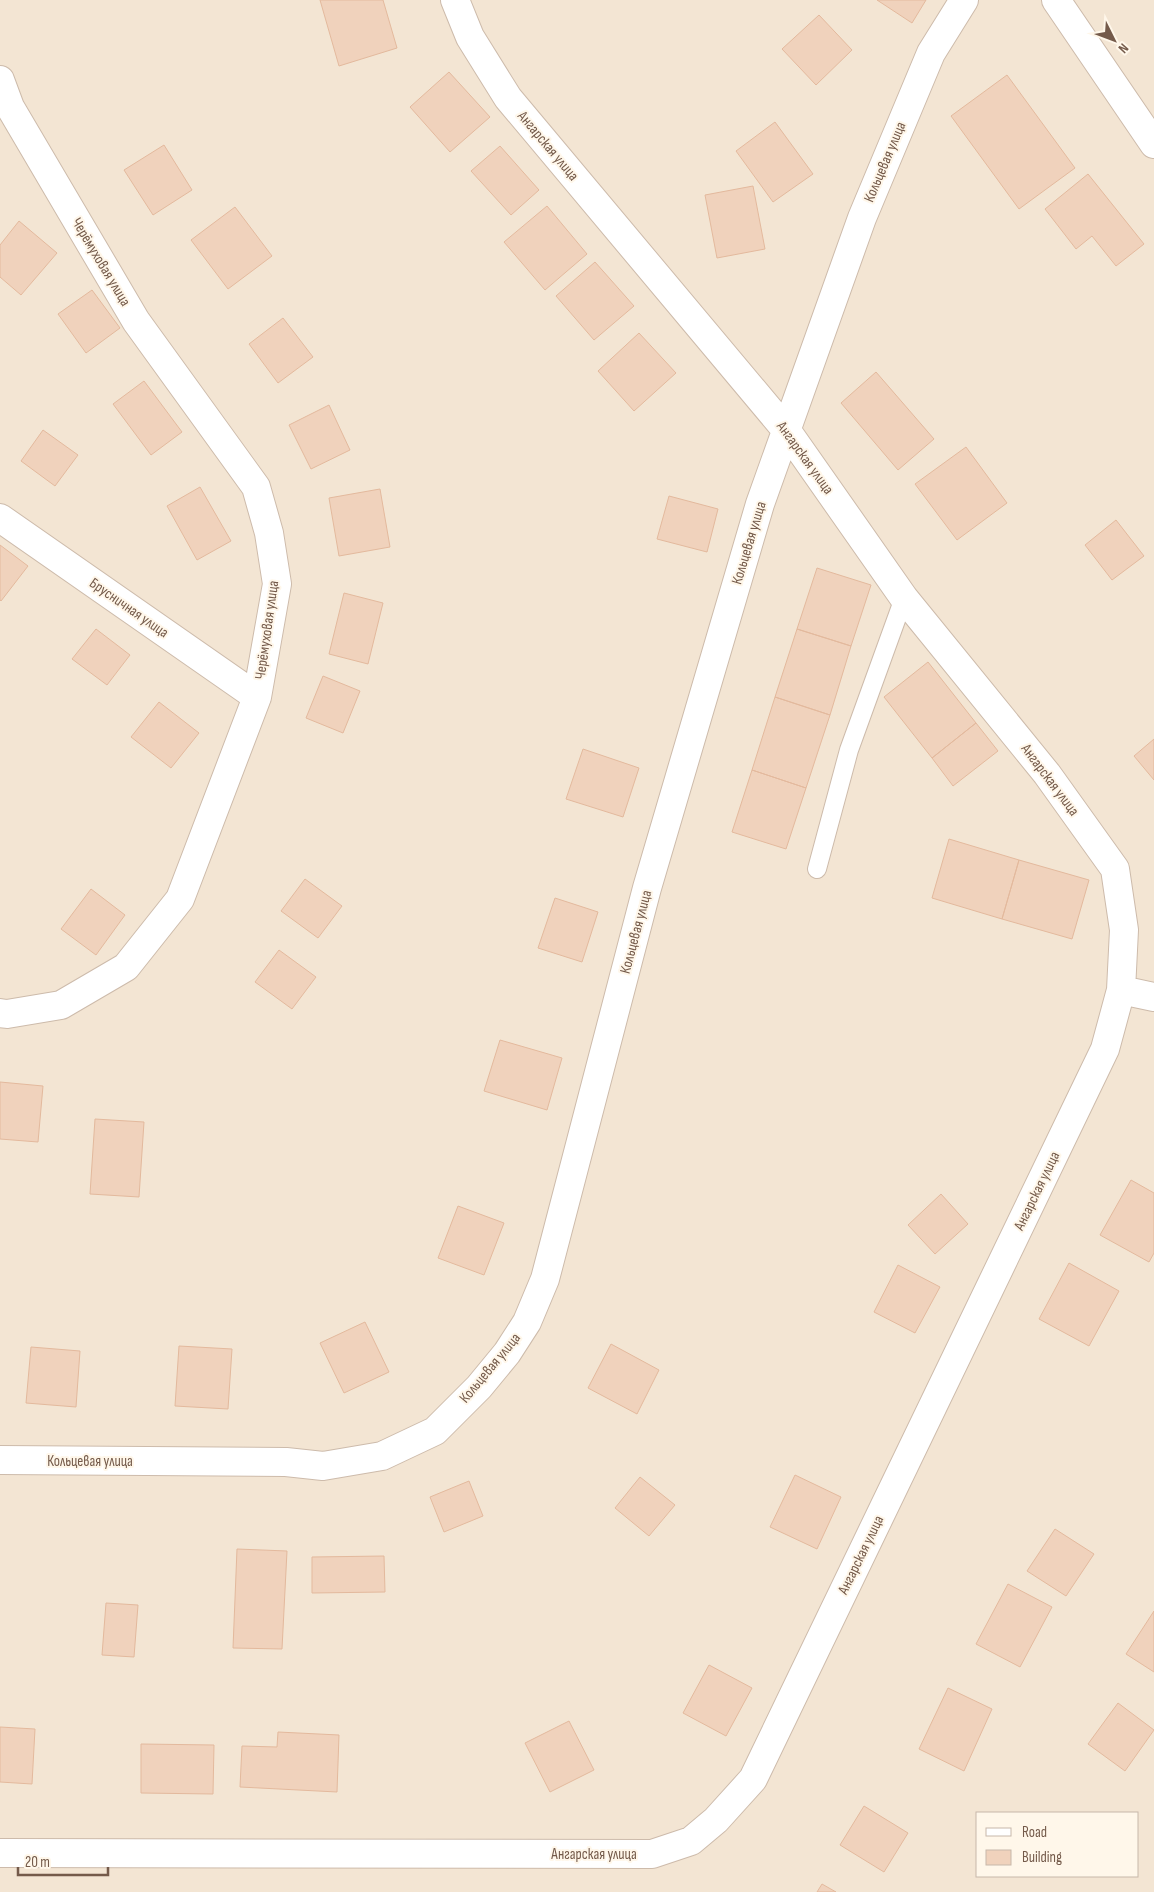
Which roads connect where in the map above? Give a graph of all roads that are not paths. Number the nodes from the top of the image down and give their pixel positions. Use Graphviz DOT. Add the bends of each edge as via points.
graph roads {
  1 [pos="455,0"];
  2 [pos="964,0"];
  3 [pos="1056,0"];
  4 [pos="0,80"];
  5 [pos="1154,144"];
  6 [pos="788,431"];
  7 [pos="0,518"];
  8 [pos="904,598"];
  9 [pos="257,697"];
  10 [pos="817,869"];
  11 [pos="1121,990"];
  12 [pos="1154,997"];
  13 [pos="0,1013"];
  14 [pos="0,1460"];
  15 [pos="0,1853"];
  1 -- 6 [label="street, Ангарская улица" via="470,37 508,98"];
  2 -- 6 [label="street, Кольцевая улица" via="931,53 862,218"];
  3 -- 5 [label="street"];
  4 -- 9 [label="street, Черёмуховая улица" via="10,107 136,321 256,487 269,533 277,584"];
  6 -- 8 [label="street, Ангарская улица"];
  6 -- 14 [label="street, Кольцевая улица" via="760,504 647,888 545,1279 527,1322 506,1353 479,1387 435,1431 382,1456 323,1466 286,1462"];
  7 -- 9 [label="street, Брусничная улица"];
  8 -- 10 [label="lane" via="848,750"];
  8 -- 11 [label="street, Ангарская улица" via="1047,774 1115,869 1124,930"];
  9 -- 13 [label="street, Черёмуховая улица" via="180,899 126,967 61,1005"];
  11 -- 12 [label="street"];
  11 -- 15 [label="street, Ангарская улица" via="1105,1049 753,1779 716,1820 691,1841 652,1854"];
}
